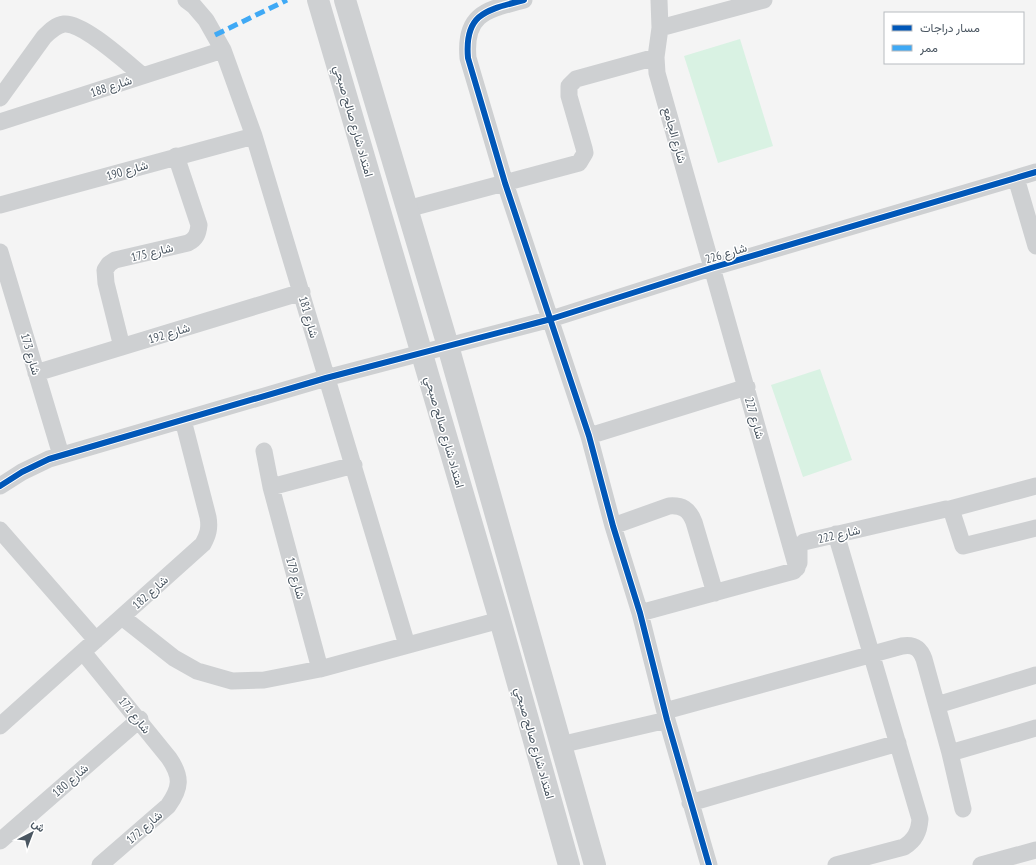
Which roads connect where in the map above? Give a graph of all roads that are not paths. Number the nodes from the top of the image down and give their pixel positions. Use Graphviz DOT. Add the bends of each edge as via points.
graph roads {
  1 [pos="186,0"];
  2 [pos="318,0"];
  3 [pos="345,0"];
  4 [pos="524,0"];
  5 [pos="659,0"];
  6 [pos="764,0"];
  7 [pos="502,3"];
  8 [pos="660,28"];
  9 [pos="223,50"];
  10 [pos="656,57"];
  11 [pos="143,76"];
  12 [pos="0,98"];
  13 [pos="0,122"];
  14 [pos="254,136"];
  15 [pos="176,156"];
  16 [pos="1036,172"];
  17 [pos="1016,178"];
  18 [pos="505,183"];
  19 [pos="0,205"];
  20 [pos="407,209"];
  21 [pos="1036,246"];
  22 [pos="0,252"];
  23 [pos="712,268"];
  24 [pos="5,286"];
  25 [pos="302,292"];
  26 [pos="552,319"];
  27 [pos="448,346"];
  28 [pos="122,347"];
  29 [pos="421,352"];
  30 [pos="36,373"];
  31 [pos="326,378"];
  32 [pos="747,387"];
  33 [pos="183,420"];
  34 [pos="589,436"];
  35 [pos="264,451"];
  36 [pos="61,455"];
  37 [pos="354,465"];
  38 [pos="0,486"];
  39 [pos="1036,486"];
  40 [pos="271,487"];
  41 [pos="950,510"];
  42 [pos="613,526"];
  43 [pos="1036,528"];
  44 [pos="0,530"];
  45 [pos="836,534"];
  46 [pos="798,568"];
  47 [pos="715,593"];
  48 [pos="640,613"];
  49 [pos="122,617"];
  50 [pos="500,620"];
  51 [pos="407,645"];
  52 [pos="90,646"];
  53 [pos="872,654"];
  54 [pos="320,669"];
  55 [pos="1036,675"];
  56 [pos="936,705"];
  57 [pos="666,715"];
  58 [pos="140,719"];
  59 [pos="0,726"];
  60 [pos="1036,728"];
  61 [pos="898,743"];
  62 [pos="560,745"];
  63 [pos="950,753"];
  64 [pos="179,782"];
  65 [pos="690,803"];
  66 [pos="963,809"];
  67 [pos="0,841"];
  68 [pos="1036,850"];
  69 [pos="100,865"];
  70 [pos="569,865"];
  71 [pos="595,865"];
  72 [pos="709,865"];
  73 [pos="836,865"];
  74 [pos="981,865"];
  1 -- 9 [label="street, شارع 181" via="206,20"];
  2 -- 29 [label="street, امتداد شارع صالح صبحي"];
  3 -- 20 [label="street, امتداد شارع صالح صبحي"];
  4 -- 7 [label="street"];
  5 -- 8 [label="street, شارع الجامع"];
  6 -- 8 [label="street"];
  7 -- 18 [label="street" via="486,11 473,24 466,40 468,58"];
  8 -- 10 [label="street, شارع الجامع"];
  9 -- 11 [label="street, شارع 188"];
  9 -- 14 [label="street, شارع 181"];
  10 -- 18 [label="street" via="572,82 568,91 584,148 582,159 573,165"];
  10 -- 23 [label="street, شارع الجامع" via="657,73"];
  11 -- 12 [label="street" via="77,25 64,24 53,28 44,37"];
  11 -- 13 [label="street, شارع 188"];
  14 -- 15 [label="street, شارع 190"];
  14 -- 25 [label="street, شارع 181"];
  15 -- 19 [label="street, شارع 190"];
  15 -- 28 [label="street, شارع 175" via="199,225 198,232 193,241 116,260 105,270"];
  16 -- 17 [label="street, شارع 226"];
  17 -- 21 [label="street"];
  17 -- 23 [label="street, شارع 226"];
  18 -- 20 [label="street"];
  18 -- 26 [label="street"];
  20 -- 27 [label="street, امتداد شارع صالح صبحي"];
  22 -- 24 [label="street, شارع 173"];
  23 -- 26 [label="street, شارع 226"];
  23 -- 32 [label="street, شارع 227"];
  24 -- 30 [label="street, شارع 173"];
  25 -- 28 [label="street, شارع 192"];
  25 -- 31 [label="street, شارع 181"];
  26 -- 27 [label="street, شارع 226"];
  26 -- 34 [label="street"];
  27 -- 29 [label="street, شارع 226"];
  27 -- 62 [label="street, امتداد شارع صالح صبحي"];
  28 -- 30 [label="street, شارع 192"];
  29 -- 31 [label="street, شارع 226"];
  29 -- 50 [label="street, امتداد شارع صالح صبحي"];
  30 -- 36 [label="street, شارع 173"];
  31 -- 33 [label="street, شارع 226"];
  31 -- 37 [label="street, شارع 181"];
  32 -- 34 [label="street"];
  32 -- 46 [label="street, شارع 227"];
  33 -- 36 [label="street, شارع 226"];
  33 -- 49 [label="street, شارع 182" via="208,517 208,536 203,544"];
  34 -- 42 [label="street"];
  35 -- 40 [label="street, شارع 179"];
  36 -- 38 [label="street, شارع 226" via="22,472"];
  37 -- 40 [label="street"];
  37 -- 51 [label="street, شارع 181"];
  39 -- 41 [label="street, شارع 222"];
  40 -- 54 [label="street, شارع 179"];
  41 -- 43 [label="street" via="963,546 968,547"];
  41 -- 45 [label="street, شارع 222"];
  42 -- 47 [label="street" via="669,506 685,508 694,522"];
  42 -- 48 [label="street"];
  44 -- 52 [label="street, شارع 171"];
  45 -- 46 [label="street, شارع 222" via="802,544 798,550"];
  45 -- 53 [label="street"];
  46 -- 47 [label="street"];
  47 -- 48 [label="street"];
  48 -- 57 [label="street"];
  49 -- 52 [label="street, شارع 182"];
  49 -- 54 [label="street" via="174,658 197,671 232,681 264,680"];
  50 -- 51 [label="street"];
  50 -- 70 [label="street, امتداد شارع صالح صبحي"];
  51 -- 54 [label="street"];
  52 -- 58 [label="street, شارع 171"];
  52 -- 59 [label="street, شارع 182"];
  53 -- 56 [label="street" via="910,644 916,647 922,652"];
  53 -- 57 [label="street"];
  53 -- 61 [label="street"];
  55 -- 56 [label="street"];
  56 -- 63 [label="street"];
  57 -- 62 [label="street"];
  57 -- 65 [label="street"];
  58 -- 64 [label="street, شارع 171" via="176,769"];
  58 -- 67 [label="street, شارع 180"];
  60 -- 63 [label="street"];
  61 -- 65 [label="street"];
  61 -- 73 [label="street" via="920,819 916,836 904,847"];
  62 -- 71 [label="street, امتداد شارع صالح صبحي"];
  63 -- 66 [label="street"];
  64 -- 69 [label="street, شارع 172" via="176,795 168,806"];
  65 -- 72 [label="street"];
  68 -- 74 [label="street"];
}
